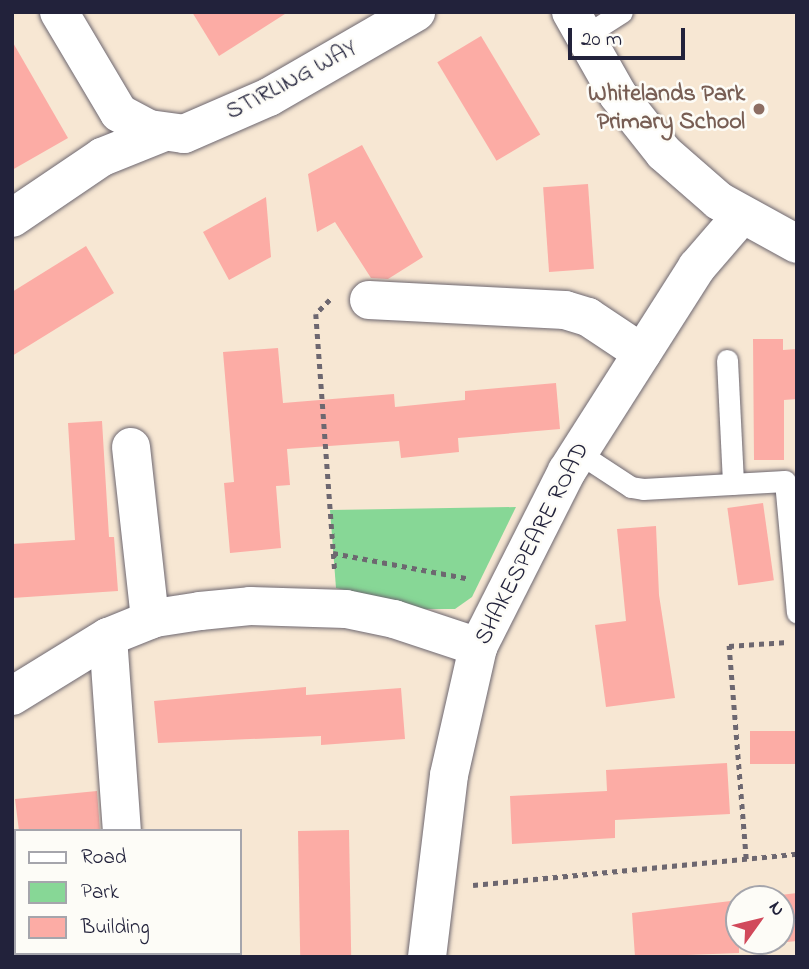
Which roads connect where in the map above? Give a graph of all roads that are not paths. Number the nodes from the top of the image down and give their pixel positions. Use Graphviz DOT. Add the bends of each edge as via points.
graph roads {
  1 [pos="58,12"];
  2 [pos="415,12"];
  3 [pos="622,12"];
  4 [pos="577,25"];
  5 [pos="150,129"];
  6 [pos="741,216"];
  7 [pos="12,218"];
  8 [pos="797,244"];
  9 [pos="369,300"];
  10 [pos="642,353"];
  11 [pos="727,360"];
  12 [pos="131,447"];
  13 [pos="579,453"];
  14 [pos="733,484"];
  15 [pos="797,612"];
  16 [pos="150,620"];
  17 [pos="108,636"];
  18 [pos="478,646"];
  19 [pos="12,696"];
  20 [pos="122,829"];
  21 [pos="427,957"];
  1 -- 5 [label="street" via="111,103"];
  2 -- 5 [label="street, STIRLING WAY" via="270,97 205,128 184,134"];
  3 -- 4 [label="lane"];
  4 -- 6 [label="street" via="618,95 664,153"];
  5 -- 7 [label="street, STIRLING WAY"];
  6 -- 8 [label="street"];
  6 -- 10 [label="street, SHAKESPEARE ROAD" via="697,267"];
  9 -- 10 [label="street" via="565,310 588,317"];
  10 -- 13 [label="street, SHAKESPEARE ROAD"];
  11 -- 14 [label="lane"];
  12 -- 16 [label="street"];
  13 -- 14 [label="lane" via="631,487"];
  13 -- 18 [label="street, SHAKESPEARE ROAD"];
  14 -- 15 [label="lane" via="785,481"];
  16 -- 17 [label="street"];
  16 -- 18 [label="street" via="250,606 337,608 394,619"];
  17 -- 19 [label="street"];
  17 -- 20 [label="street"];
  18 -- 21 [label="street, SHAKESPEARE ROAD" via="450,775"];
}
